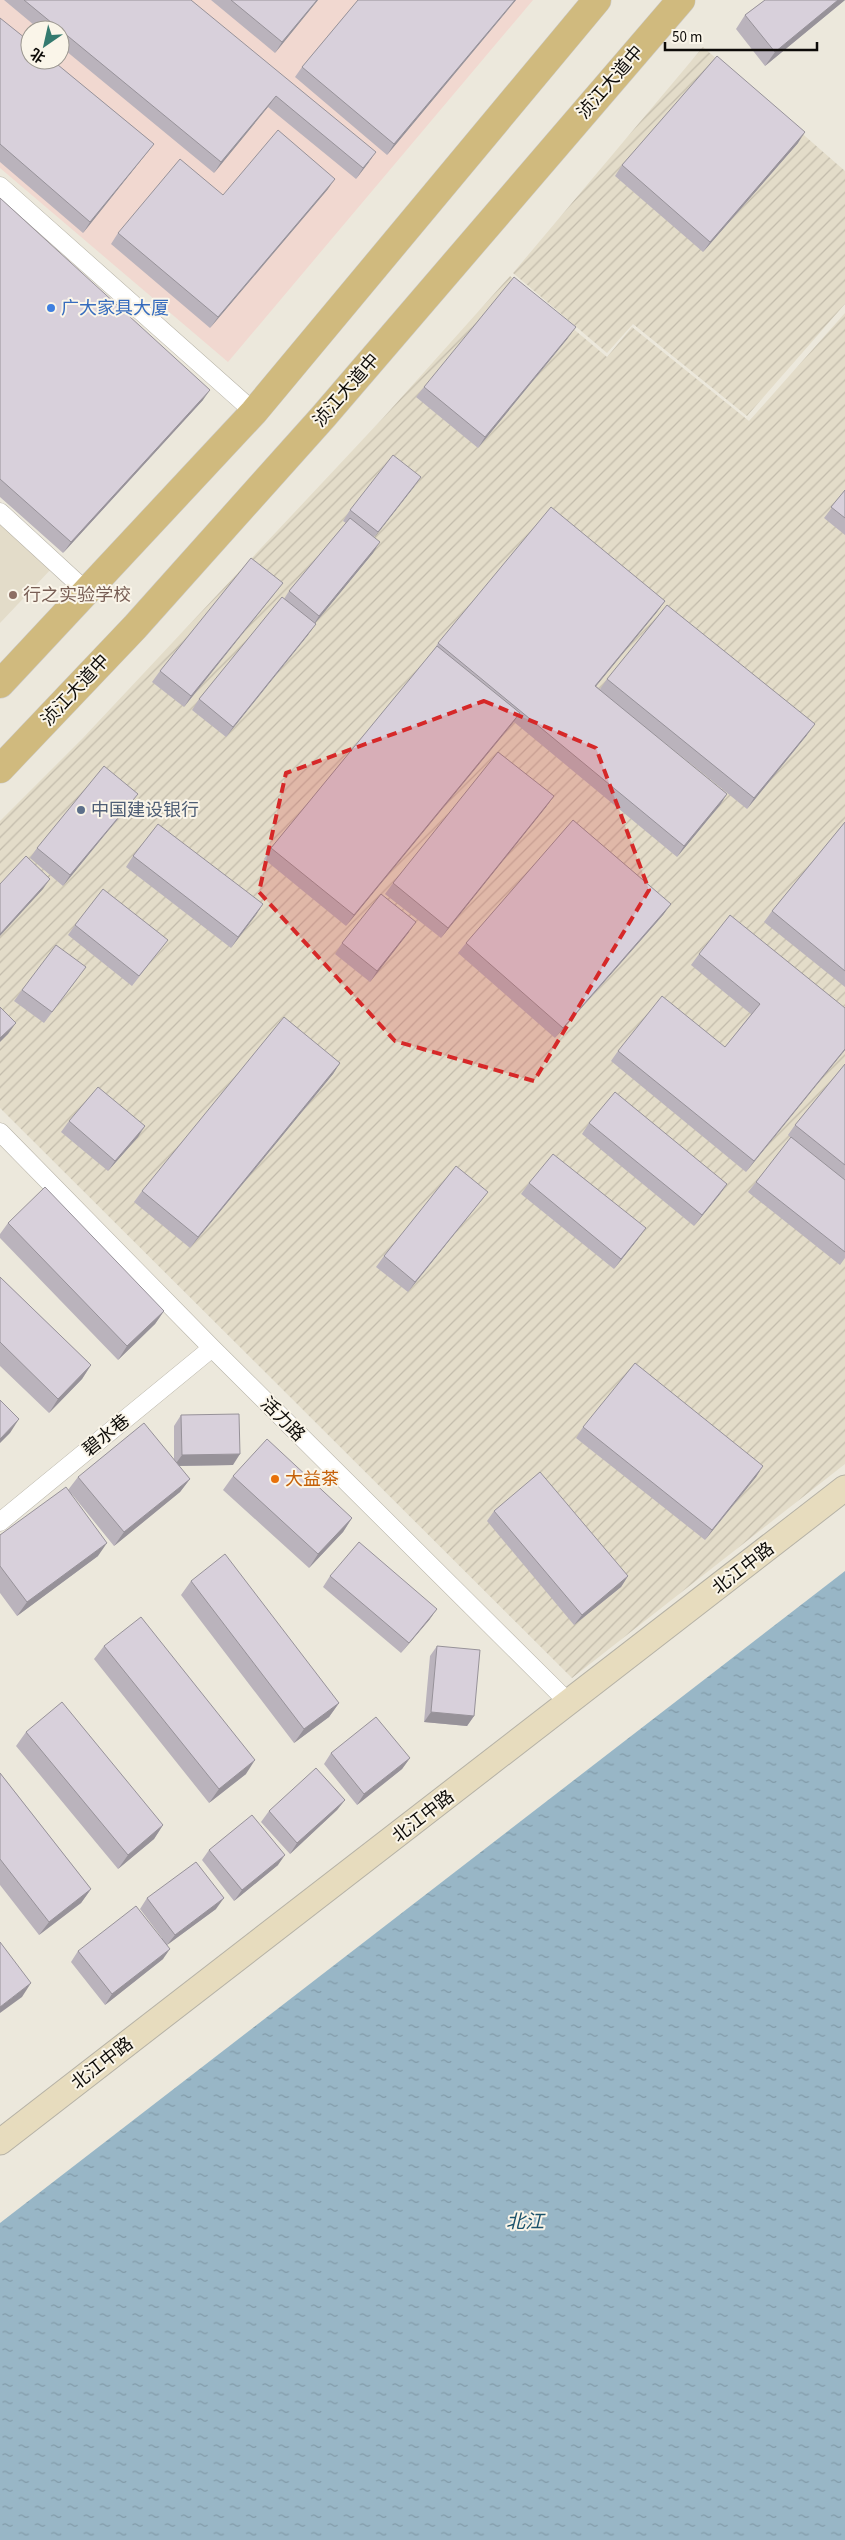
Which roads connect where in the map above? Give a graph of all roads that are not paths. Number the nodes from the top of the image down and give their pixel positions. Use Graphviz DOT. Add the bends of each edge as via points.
graph roads {
  1 [pos="597,0"];
  2 [pos="681,0"];
  3 [pos="0,186"];
  4 [pos="254,412"];
  5 [pos="0,512"];
  6 [pos="87,592"];
  7 [pos="0,684"];
  8 [pos="0,769"];
  9 [pos="0,1132"];
  10 [pos="212,1348"];
  11 [pos="845,1488"];
  12 [pos="0,1522"];
  13 [pos="569,1703"];
  14 [pos="0,2142"];
  1 -- 4 [label="main road"];
  2 -- 8 [label="main road, 浈江大道中" via="323,417 135,627"];
  3 -- 4 [label="street"];
  4 -- 6 [label="main road"];
  5 -- 6 [label="street"];
  6 -- 7 [label="main road"];
  9 -- 10 [label="street, 活力路"];
  10 -- 12 [label="street, 碧水巷"];
  10 -- 13 [label="street, 活力路"];
  11 -- 13 [label="street, 北江中路"];
  13 -- 14 [label="street, 北江中路"];
}
